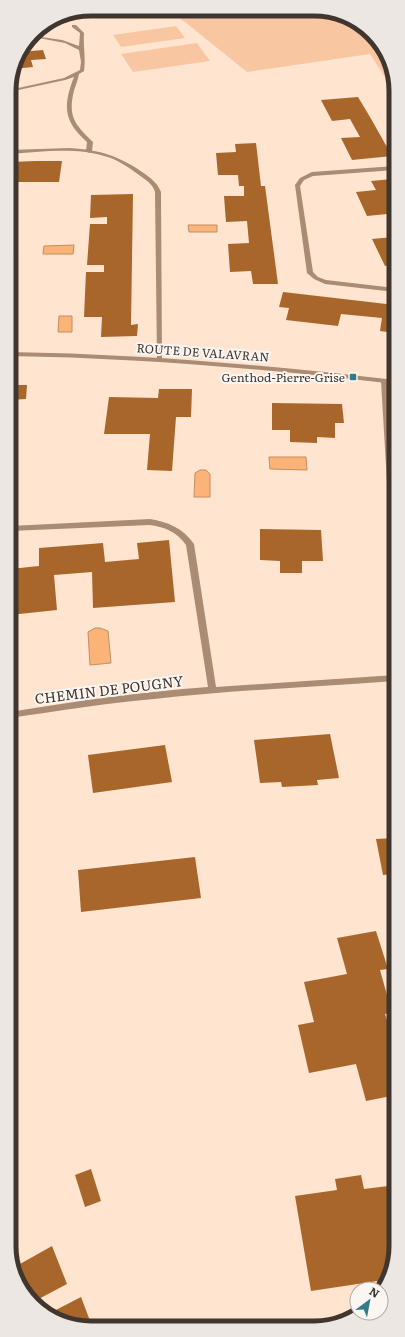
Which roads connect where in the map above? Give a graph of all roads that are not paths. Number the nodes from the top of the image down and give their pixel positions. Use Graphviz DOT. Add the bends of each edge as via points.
graph roads {
  1 [pos="74,26"];
  2 [pos="41,38"];
  3 [pos="81,49"];
  4 [pos="77,75"];
  5 [pos="16,90"];
  6 [pos="89,151"];
  7 [pos="16,152"];
  8 [pos="389,168"];
  9 [pos="389,289"];
  10 [pos="16,354"];
  11 [pos="160,359"];
  12 [pos="384,381"];
  13 [pos="389,381"];
  14 [pos="389,458"];
  15 [pos="16,529"];
  16 [pos="389,678"];
  17 [pos="212,690"];
  18 [pos="16,714"];
  1 -- 3 [label="street" via="82,33"];
  2 -- 3 [label="street" via="62,40"];
  3 -- 4 [label="street" via="82,71"];
  4 -- 5 [label="street"];
  4 -- 6 [label="street" via="68,113 78,133 90,142"];
  6 -- 7 [label="street"];
  6 -- 11 [label="street" via="112,157 156,186"];
  8 -- 9 [label="street" via="312,174 302,179 297,186 310,273 325,282"];
  10 -- 11 [label="street, ROUTE DE VALAVRAN"];
  11 -- 12 [label="street, ROUTE DE VALAVRAN"];
  12 -- 13 [label="street, ROUTE DE VALAVRAN"];
  12 -- 14 [label="street"];
  15 -- 17 [label="street" via="150,522 179,531 190,544"];
  16 -- 17 [label="street, CHEMIN DE POUGNY"];
  17 -- 18 [label="street, CHEMIN DE POUGNY" via="114,700"];
}
